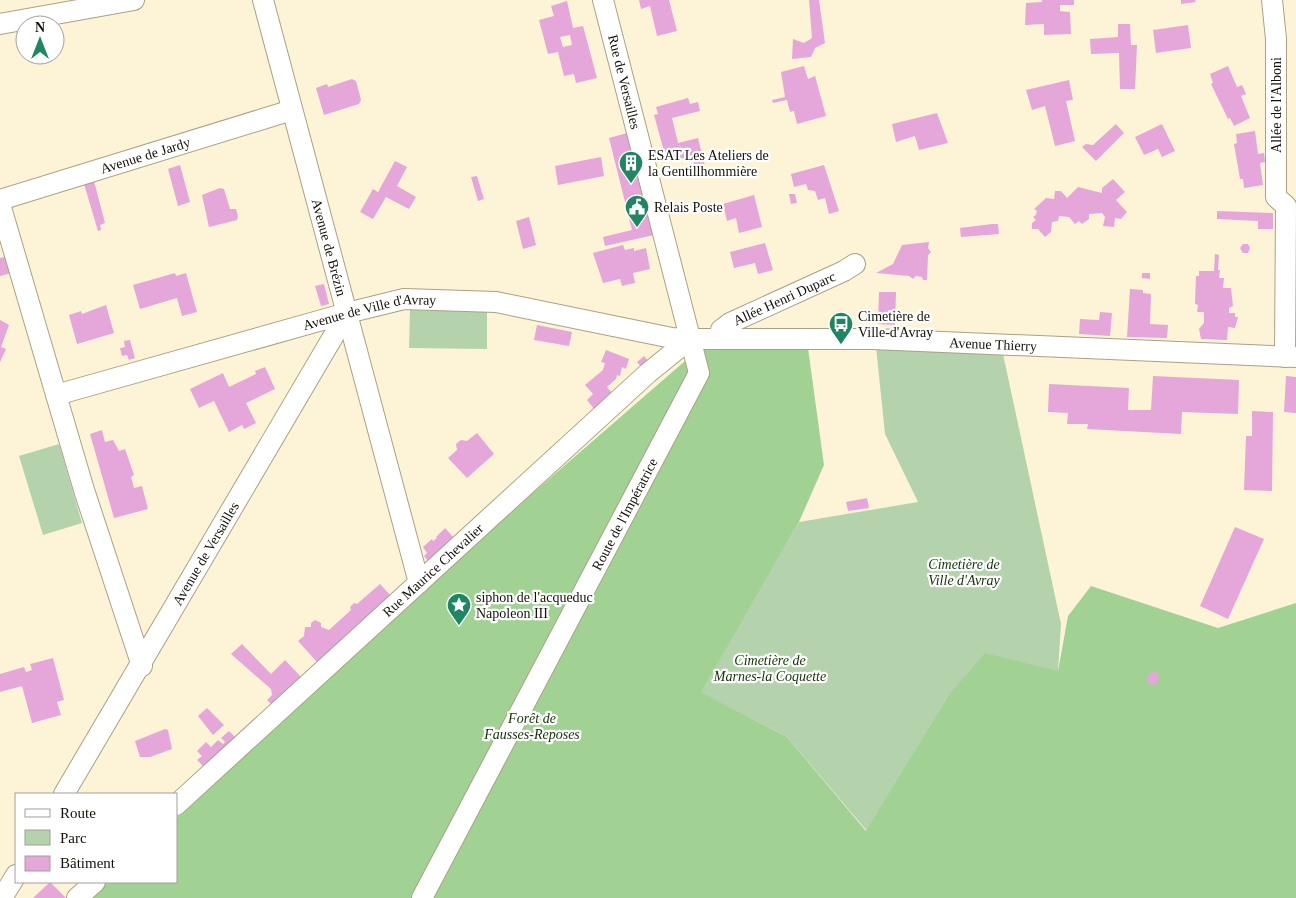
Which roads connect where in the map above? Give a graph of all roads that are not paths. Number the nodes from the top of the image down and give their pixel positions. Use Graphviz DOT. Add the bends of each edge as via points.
graph roads {
  1 [pos="134,0"];
  2 [pos="263,0"];
  3 [pos="603,0"];
  4 [pos="1272,0"];
  5 [pos="0,24"];
  6 [pos="292,110"];
  7 [pos="0,202"];
  8 [pos="1291,207"];
  9 [pos="854,264"];
  10 [pos="346,313"];
  11 [pos="690,339"];
  12 [pos="721,339"];
  13 [pos="1290,357"];
  14 [pos="56,395"];
  15 [pos="419,583"];
  16 [pos="142,666"];
  17 [pos="65,793"];
  18 [pos="178,804"];
  19 [pos="15,877"];
  20 [pos="93,883"];
  21 [pos="2,898"];
  22 [pos="77,898"];
  23 [pos="422,898"];
  1 -- 5 [label="street"];
  2 -- 6 [label="street, Avenue de Brézin"];
  3 -- 11 [label="street, Rue de Versailles"];
  4 -- 8 [label="street, Allée de l'Alboni" via="1276,39 1276,197"];
  6 -- 7 [label="street, Avenue de Jardy"];
  6 -- 10 [label="street, Avenue de Brézin"];
  7 -- 14 [label="street"];
  8 -- 13 [label="street"];
  9 -- 12 [label="street, Allée Henri Duparc" via="730,324 721,330"];
  10 -- 11 [label="street, Avenue de Ville d'Avray" via="404,299 496,302"];
  10 -- 14 [label="street, Avenue de Ville d'Avray"];
  10 -- 15 [label="street, Avenue de Brézin"];
  10 -- 16 [label="street, Avenue de Versailles"];
  11 -- 12 [label="street, Avenue Thierry"];
  11 -- 15 [label="street, Rue Maurice Chevalier" via="648,372"];
  11 -- 23 [label="street, Route de l'Impératrice" via="699,373"];
  12 -- 13 [label="street, Avenue Thierry" via="873,339"];
  14 -- 16 [label="street"];
  15 -- 18 [label="street, Rue Maurice Chevalier"];
  16 -- 17 [label="street, Avenue de Versailles"];
  19 -- 21 [label="street"];
  20 -- 22 [label="street"];
}
